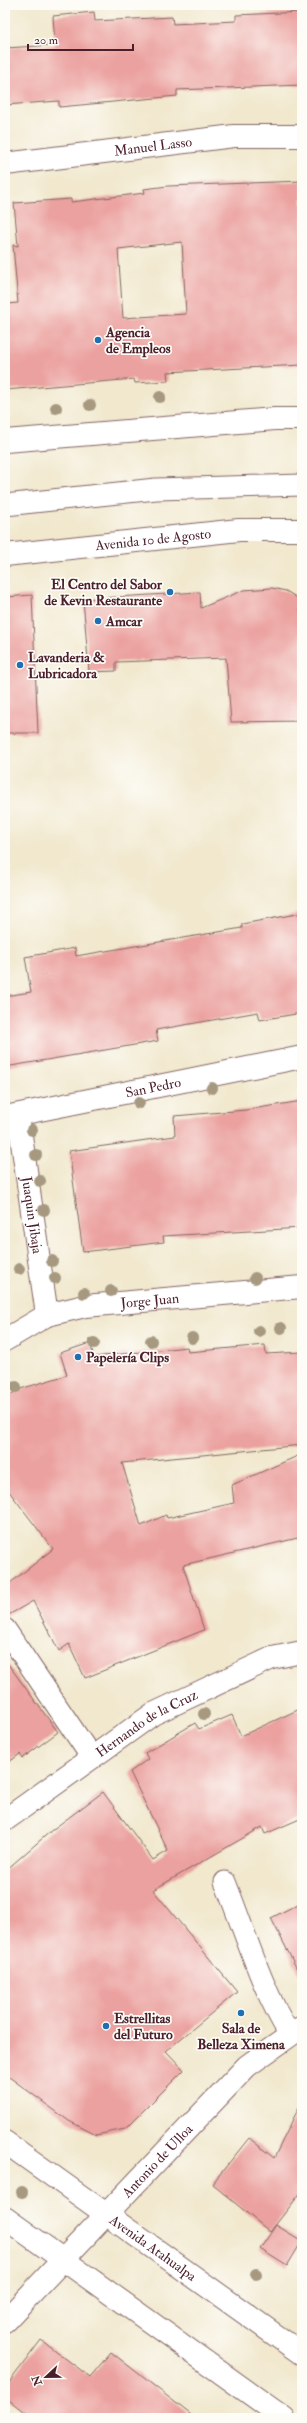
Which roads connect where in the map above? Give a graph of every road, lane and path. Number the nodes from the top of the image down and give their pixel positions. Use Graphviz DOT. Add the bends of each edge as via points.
graph roads {
  1 [pos="302,136"];
  2 [pos="5,164"];
  3 [pos="302,419"];
  4 [pos="5,442"];
  5 [pos="302,485"];
  6 [pos="5,505"];
  7 [pos="302,530"];
  8 [pos="5,555"];
  9 [pos="302,1057"];
  10 [pos="12,1116"];
  11 [pos="302,1287"];
  12 [pos="47,1315"];
  13 [pos="5,1340"];
  14 [pos="5,1629"];
  15 [pos="302,1652"];
  16 [pos="92,1758"];
  17 [pos="5,1820"];
  18 [pos="226,1882"];
  19 [pos="296,2031"];
  20 [pos="5,2142"];
  21 [pos="106,2215"];
  22 [pos="5,2218"];
  23 [pos="62,2261"];
  24 [pos="5,2321"];
  25 [pos="302,2354"];
  26 [pos="284,2418"];
  1 -- 2 [label="street, Manuel Lasso" via="234,136"];
  3 -- 4 [label="street" via="275,418"];
  5 -- 6 [label="lane" via="156,489"];
  7 -- 8 [label="street, Avenida 10 de Agosto" via="239,530"];
  9 -- 10 [label="street, San Pedro"];
  10 -- 12 [label="street, Juaquin Jibaja"];
  11 -- 12 [label="street, Jorge Juan" via="85,1306"];
  12 -- 13 [label="street, Jorge Juan"];
  14 -- 16 [label="lane"];
  15 -- 16 [label="street, Hernando de la Cruz" via="272,1658 153,1714"];
  16 -- 17 [label="street, Hernando de la Cruz"];
  18 -- 19 [label="lane" via="276,2012"];
  19 -- 21 [label="street, Antonio de Ulloa" via="247,2066"];
  20 -- 21 [label="street, Avenida Atahualpa"];
  21 -- 23 [label="street, Antonio de Ulloa"];
  21 -- 25 [label="street, Avenida Atahualpa"];
  22 -- 23 [label="street"];
  23 -- 24 [label="street, Antonio de Ulloa"];
  23 -- 26 [label="street"];
}
